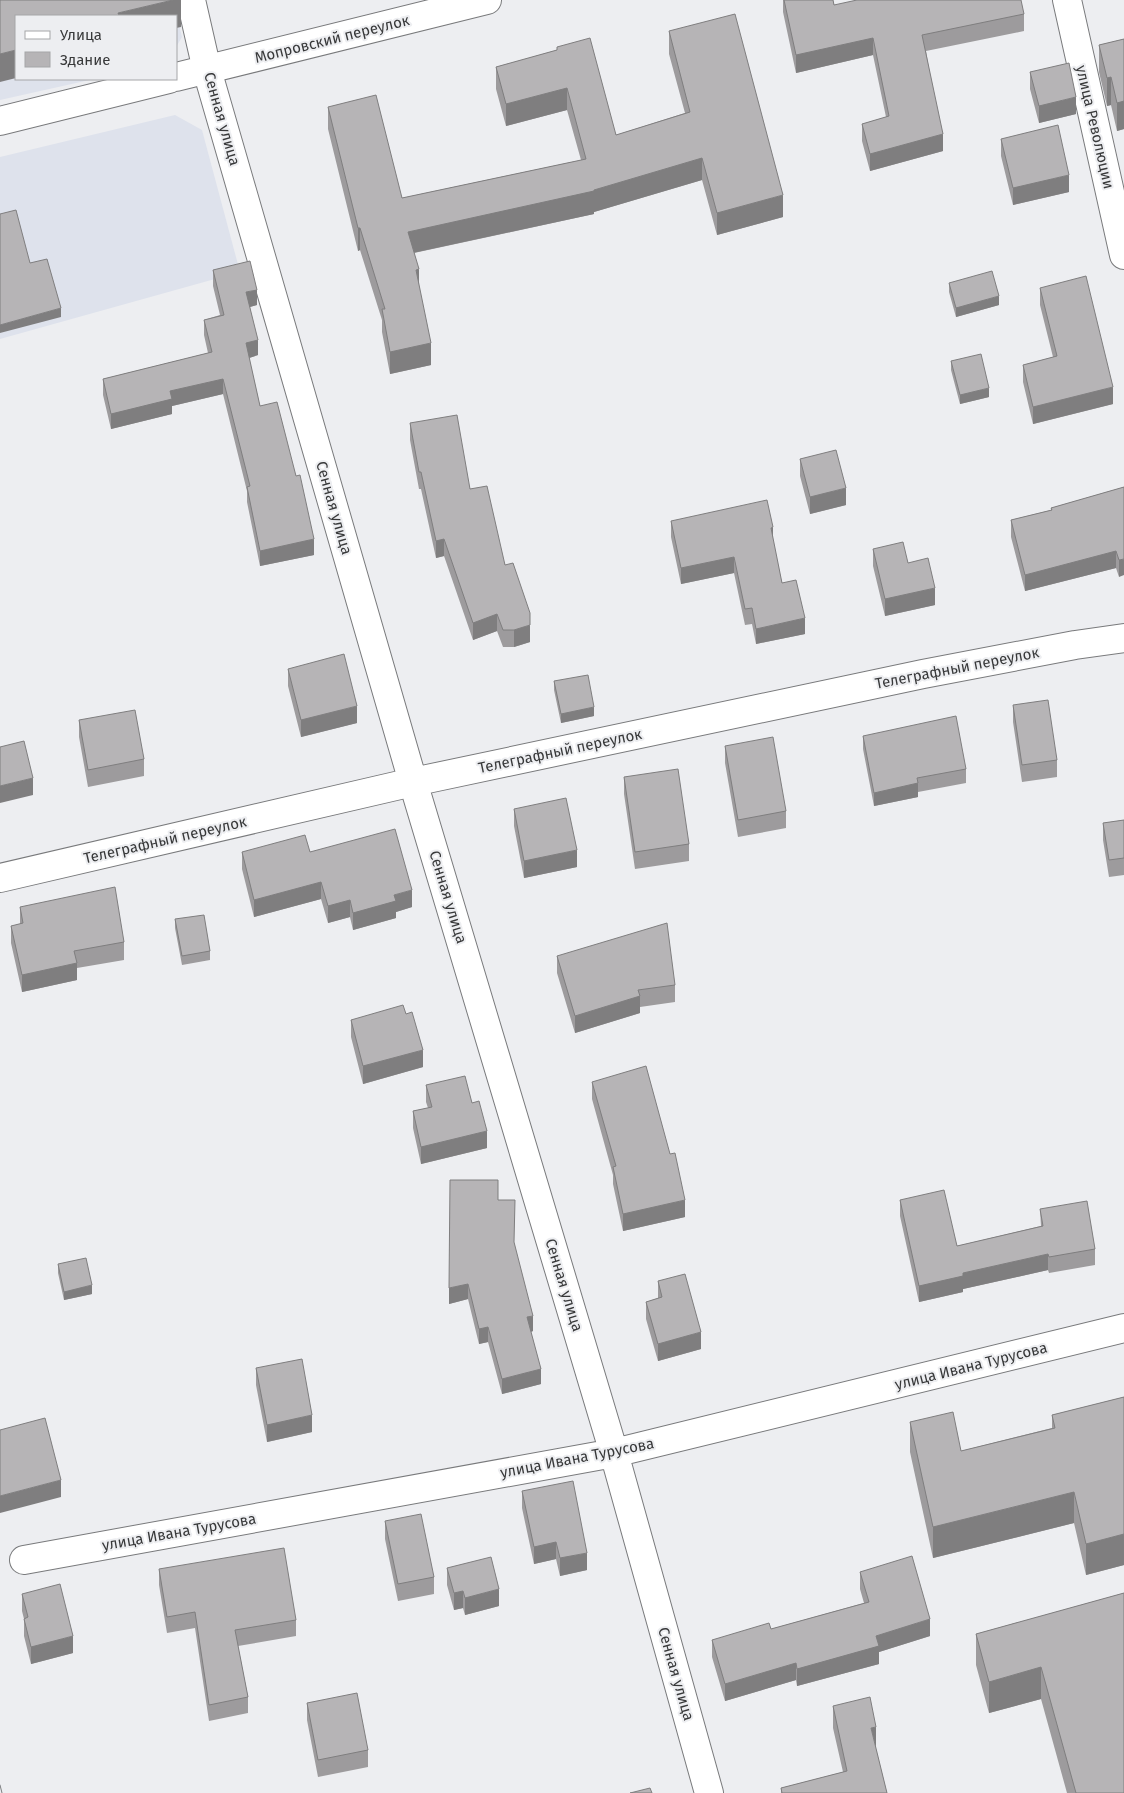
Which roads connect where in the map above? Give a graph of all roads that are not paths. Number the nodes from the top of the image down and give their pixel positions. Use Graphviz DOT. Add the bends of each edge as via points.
graph roads {
  1 [pos="190,0"];
  2 [pos="487,0"];
  3 [pos="1067,0"];
  4 [pos="207,70"];
  5 [pos="178,77"];
  6 [pos="166,80"];
  7 [pos="0,121"];
  8 [pos="1124,255"];
  9 [pos="1124,638"];
  10 [pos="413,782"];
  11 [pos="0,878"];
  12 [pos="1124,1328"];
  13 [pos="614,1453"];
  14 [pos="24,1560"];
  15 [pos="709,1793"];
  1 -- 4 [label="street, Сенная улица"];
  2 -- 4 [label="street, Мопровский переулок"];
  3 -- 8 [label="street, улица Революции"];
  4 -- 5 [label="street, Мопровский переулок"];
  4 -- 10 [label="street, Сенная улица"];
  6 -- 7 [label="street"];
  9 -- 10 [label="street, Телеграфный переулок" via="923,674"];
  10 -- 11 [label="street, Телеграфный переулок"];
  10 -- 13 [label="street, Сенная улица"];
  12 -- 13 [label="street, улица Ивана Турусова"];
  13 -- 14 [label="street, улица Ивана Турусова"];
  13 -- 15 [label="street, Сенная улица"];
}
